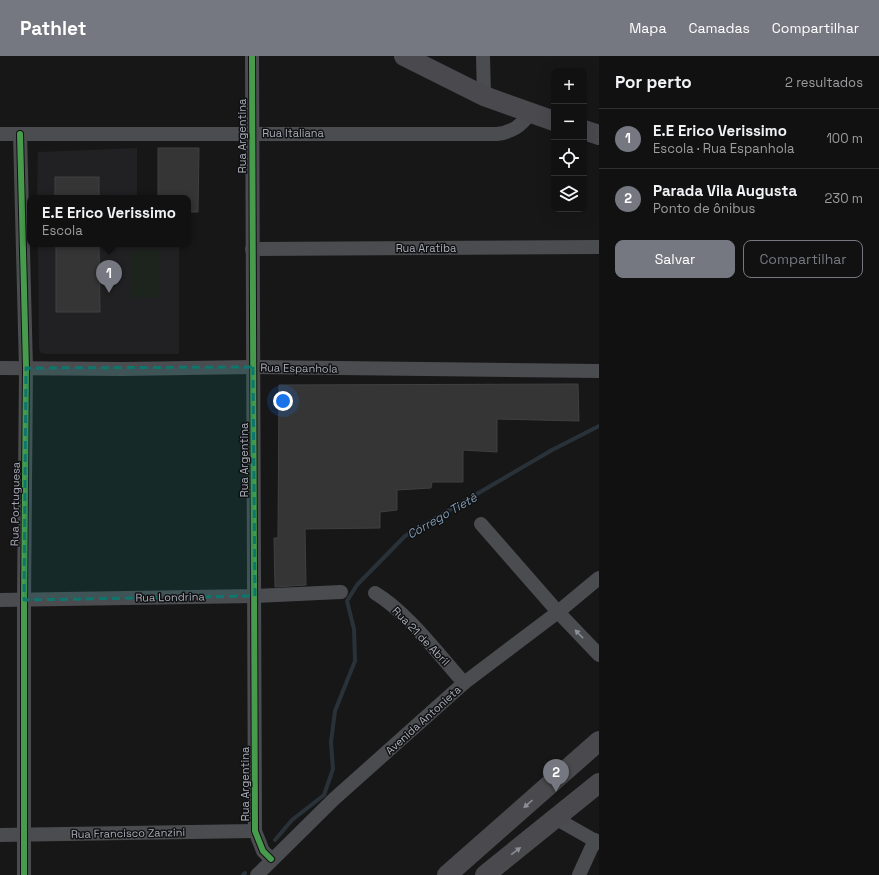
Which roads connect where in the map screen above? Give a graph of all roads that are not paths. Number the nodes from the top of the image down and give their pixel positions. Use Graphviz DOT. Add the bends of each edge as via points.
graph roads {
  1 [pos="252,56"];
  2 [pos="404,56"];
  3 [pos="483,56"];
  4 [pos="484,96"];
  5 [pos="530,114"];
  6 [pos="551,120"];
  7 [pos="587,131"];
  8 [pos="252,133"];
  9 [pos="0,134"];
  10 [pos="20,134"];
  11 [pos="599,135"];
  12 [pos="599,247"];
  13 [pos="252,249"];
  14 [pos="254,367"];
  15 [pos="0,368"];
  16 [pos="26,368"];
  17 [pos="599,371"];
  18 [pos="481,524"];
  19 [pos="599,578"];
  20 [pos="341,592"];
  21 [pos="375,593"];
  22 [pos="255,596"];
  23 [pos="0,600"];
  24 [pos="24,600"];
  25 [pos="558,612"];
  26 [pos="599,655"];
  27 [pos="464,683"];
  28 [pos="599,741"];
  29 [pos="599,783"];
  30 [pos="555,818"];
  31 [pos="255,831"];
  32 [pos="24,834"];
  33 [pos="0,835"];
  34 [pos="597,842"];
  35 [pos="271,859"];
  36 [pos="24,875"];
  37 [pos="257,875"];
  38 [pos="447,875"];
  39 [pos="485,875"];
  40 [pos="579,875"];
  1 -- 8 [label="street, Rua Argentina"];
  2 -- 4 [label="main road"];
  3 -- 4 [label="street"];
  4 -- 5 [label="main road"];
  5 -- 6 [label="main road"];
  5 -- 8 [label="street, Rua Italiana" via="521,125 509,132 497,134"];
  7 -- 11 [label="main road"];
  8 -- 10 [label="street, Rua Italiana"];
  8 -- 13 [label="street, Rua Argentina"];
  9 -- 10 [label="street, Rua Italiana"];
  10 -- 16 [label="street, Rua Portuguesa"];
  12 -- 13 [label="street, Rua Aratiba"];
  13 -- 14 [label="street, Rua Argentina"];
  14 -- 16 [label="street, Rua Espanhola"];
  14 -- 17 [label="street, Rua Espanhola"];
  14 -- 22 [label="street, Rua Argentina"];
  15 -- 16 [label="street, Rua Espanhola"];
  16 -- 24 [label="street, Rua Portuguesa"];
  18 -- 25 [label="street"];
  19 -- 25 [label="street, Avenida Antonieta"];
  20 -- 22 [label="street, Rua Londrina"];
  21 -- 27 [label="street, Rua 21 de Abril" via="392,605 416,629"];
  22 -- 24 [label="street, Rua Londrina"];
  22 -- 31 [label="street, Rua Argentina"];
  23 -- 24 [label="street, Rua Londrina"];
  24 -- 32 [label="street, Rua Portuguesa"];
  26 -- 25 [label="street, one-way"];
  25 -- 27 [label="street, Avenida Antonieta"];
  27 -- 35 [label="street, Avenida Antonieta"];
  28 -- 38 [label="main road, one-way"];
  29 -- 30 [label="main road"];
  30 -- 34 [label="street"];
  39 -- 30 [label="main road, one-way"];
  31 -- 32 [label="street, Rua Francisco Zanzini"];
  31 -- 35 [label="street, Rua Argentina" via="263,851"];
  32 -- 33 [label="street, Rua Francisco Zanzini"];
  32 -- 36 [label="street, Rua Portuguesa"];
  34 -- 40 [label="street"];
  35 -- 37 [label="street, Avenida Antonieta"];
}
